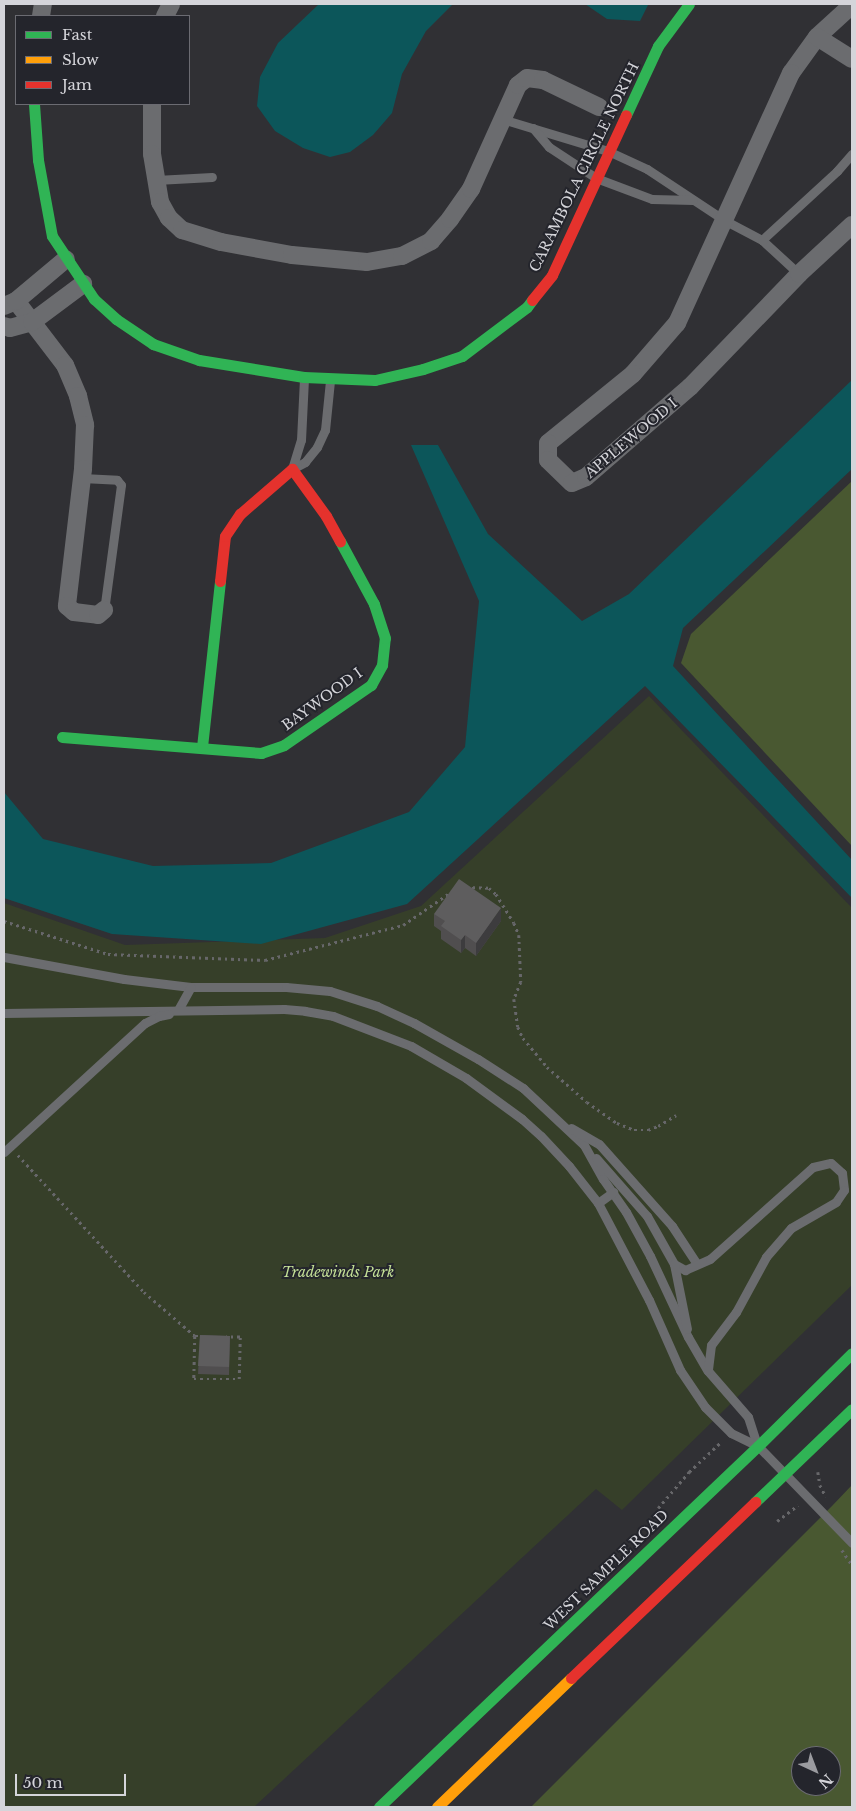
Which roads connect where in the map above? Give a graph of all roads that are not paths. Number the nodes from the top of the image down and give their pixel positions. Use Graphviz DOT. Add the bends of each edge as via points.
graph roads {
  1 [pos="689,4"];
  2 [pos="852,5"];
  3 [pos="817,37"];
  4 [pos="852,59"];
  5 [pos="34,105"];
  6 [pos="152,105"];
  7 [pos="599,107"];
  8 [pos="502,119"];
  9 [pos="533,128"];
  10 [pos="608,151"];
  11 [pos="852,154"];
  12 [pos="212,177"];
  13 [pos="596,178"];
  14 [pos="156,180"];
  15 [pos="694,200"];
  16 [pos="724,220"];
  17 [pos="852,225"];
  18 [pos="762,240"];
  19 [pos="66,259"];
  20 [pos="799,274"];
  21 [pos="83,284"];
  22 [pos="10,303"];
  23 [pos="32,322"];
  24 [pos="4,326"];
  25 [pos="304,377"];
  26 [pos="331,378"];
  27 [pos="292,469"];
  28 [pos="82,478"];
  29 [pos="104,610"];
  30 [pos="62,737"];
  31 [pos="202,747"];
  32 [pos="4,957"];
  33 [pos="191,987"];
  34 [pos="202,1009"];
  35 [pos="178,1010"];
  36 [pos="4,1013"];
  37 [pos="557,1119"];
  38 [pos="584,1145"];
  39 [pos="7,1149"];
  40 [pos="613,1192"];
  41 [pos="598,1203"];
  42 [pos="674,1264"];
  43 [pos="697,1264"];
  44 [pos="688,1337"];
  45 [pos="852,1353"];
  46 [pos="708,1371"];
  47 [pos="852,1409"];
  48 [pos="758,1446"];
  49 [pos="786,1475"];
  50 [pos="852,1543"];
  51 [pos="379,1807"];
  52 [pos="436,1807"];
  1 -- 10 [label="street, CARAMBOLA CIRCLE NORTH" via="658,46"];
  2 -- 3 [label="street, APPLEWOOD I"];
  3 -- 4 [label="street"];
  3 -- 16 [label="street, APPLEWOOD I" via="791,73"];
  5 -- 19 [label="street, CARAMBOLA CIRCLE NORTH" via="44,201 52,236"];
  6 -- 14 [label="street" via="152,154"];
  7 -- 8 [label="street" via="543,80 527,78 518,85"];
  8 -- 9 [label="lane"];
  8 -- 14 [label="street" via="470,189 450,219 431,241 402,256 367,262 292,255 203,238 182,230 169,218 160,202"];
  9 -- 10 [label="lane"];
  9 -- 13 [label="lane" via="549,147"];
  10 -- 13 [label="street, CARAMBOLA CIRCLE NORTH"];
  10 -- 15 [label="lane" via="646,169"];
  11 -- 18 [label="lane"];
  12 -- 14 [label="lane"];
  13 -- 15 [label="lane" via="652,199"];
  13 -- 26 [label="street, CARAMBOLA CIRCLE NORTH" via="552,275 526,307 495,332 462,356 424,369 375,380"];
  15 -- 16 [label="lane"];
  16 -- 18 [label="lane"];
  16 -- 20 [label="street, APPLEWOOD I" via="677,323 633,374 548,443 548,460 572,483 586,477 690,387"];
  17 -- 20 [label="street, APPLEWOOD I"];
  18 -- 20 [label="lane"];
  19 -- 21 [label="street, CARAMBOLA CIRCLE NORTH"];
  19 -- 22 [label="street"];
  21 -- 23 [label="street"];
  21 -- 25 [label="street, CARAMBOLA CIRCLE NORTH" via="94,299 153,344 198,360"];
  22 -- 23 [label="street"];
  23 -- 24 [label="street" via="10,328"];
  23 -- 28 [label="street" via="65,365 78,396 85,425"];
  25 -- 26 [label="street, CARAMBOLA CIRCLE NORTH"];
  25 -- 27 [label="lane" via="301,440"];
  26 -- 27 [label="lane" via="325,430 305,462"];
  27 -- 31 [label="street" via="240,514 225,536"];
  27 -- 31 [label="street, BAYWOOD I" via="326,516 374,604 385,638 382,665 371,684 284,745 261,753"];
  28 -- 29 [label="lane" via="117,480 121,485"];
  28 -- 29 [label="street" via="67,606 74,612 98,615"];
  30 -- 31 [label="street, BAYWOOD I"];
  32 -- 33 [label="lane" via="124,979"];
  33 -- 35 [label="lane"];
  33 -- 37 [label="lane" via="312,988 330,990 377,1006 478,1059 523,1088"];
  34 -- 35 [label="lane"];
  34 -- 39 [label="lane" via="159,1016 145,1023"];
  34 -- 41 [label="lane" via="305,1010 333,1016 411,1046 466,1078 522,1119 569,1166"];
  35 -- 36 [label="lane"];
  37 -- 38 [label="lane"];
  37 -- 43 [label="lane" via="599,1144 672,1226"];
  38 -- 40 [label="lane"];
  38 -- 42 [label="lane" via="647,1216"];
  40 -- 41 [label="lane"];
  40 -- 44 [label="lane" via="650,1256"];
  41 -- 48 [label="lane" via="649,1300 680,1370 705,1407 731,1433"];
  42 -- 43 [label="lane" via="685,1270"];
  42 -- 44 [label="lane"];
  43 -- 46 [label="lane" via="710,1259 813,1167 831,1163 842,1173 844,1190 836,1202 791,1228 766,1258 736,1312 711,1345"];
  44 -- 46 [label="lane"];
  45 -- 48 [label="street, WEST SAMPLE ROAD"];
  46 -- 48 [label="lane" via="748,1417"];
  47 -- 49 [label="street"];
  48 -- 49 [label="lane"];
  48 -- 51 [label="street, WEST SAMPLE ROAD"];
  49 -- 50 [label="lane"];
  49 -- 52 [label="street"];
}
